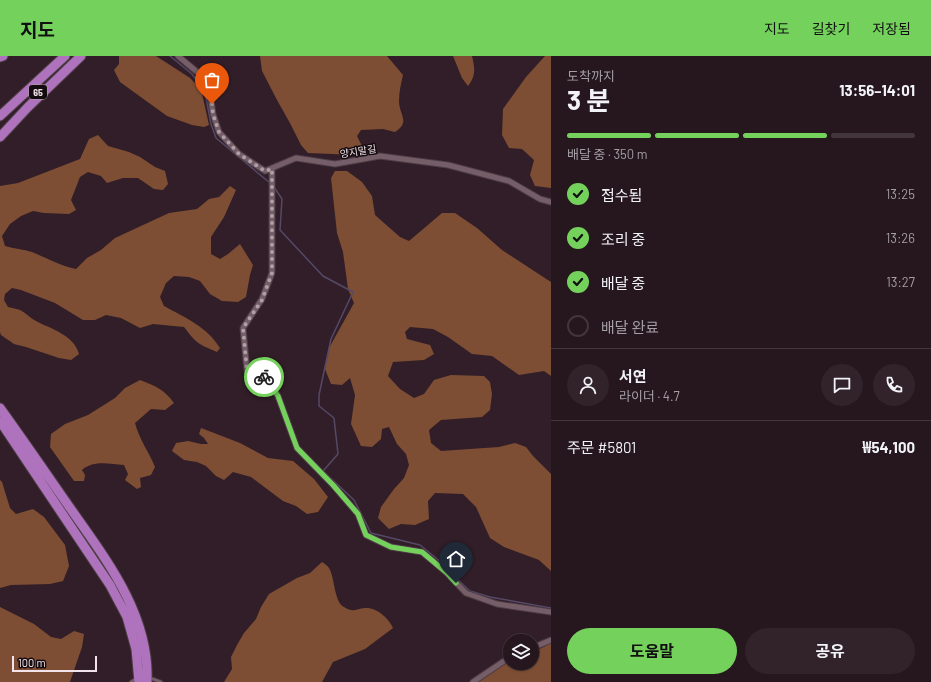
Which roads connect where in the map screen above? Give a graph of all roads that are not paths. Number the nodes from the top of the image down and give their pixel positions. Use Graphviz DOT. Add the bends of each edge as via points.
graph roads {
  1 [pos="3,56"];
  2 [pos="65,56"];
  3 [pos="76,56"];
  4 [pos="81,56"];
  5 [pos="178,56"];
  6 [pos="0,57"];
  7 [pos="0,116"];
  8 [pos="0,128"];
  9 [pos="0,137"];
  10 [pos="272,169"];
  11 [pos="551,202"];
  12 [pos="0,407"];
  13 [pos="4,424"];
  14 [pos="551,612"];
  15 [pos="551,640"];
  16 [pos="539,645"];
  17 [pos="503,662"];
  18 [pos="150,680"];
  19 [pos="137,681"];
  20 [pos="131,682"];
  21 [pos="161,682"];
  22 [pos="473,682"];
  1 -- 6 [label="highway"];
  2 -- 7 [label="highway, 65"];
  3 -- 8 [label="highway, 65"];
  4 -- 9 [label="highway"];
  5 -- 10 [label="street" via="202,76 210,93 219,132 239,154 265,171"];
  10 -- 11 [label="street, 양지말길" via="296,158 335,164 380,156 410,159 448,165 509,180 540,199"];
  10 -- 14 [label="street" via="272,273 262,300 243,328 247,371 267,379 278,396 297,448 358,514 366,535 391,547 422,552 466,593 497,604"];
  12 -- 13 [label="highway"];
  13 -- 18 [label="highway" via="75,516 129,599 138,620"];
  13 -- 19 [label="highway" via="110,584 127,617 136,650"];
  15 -- 16 [label="street"];
  17 -- 22 [label="street"];
  18 -- 21 [label="lane"];
  19 -- 20 [label="lane"];
}
